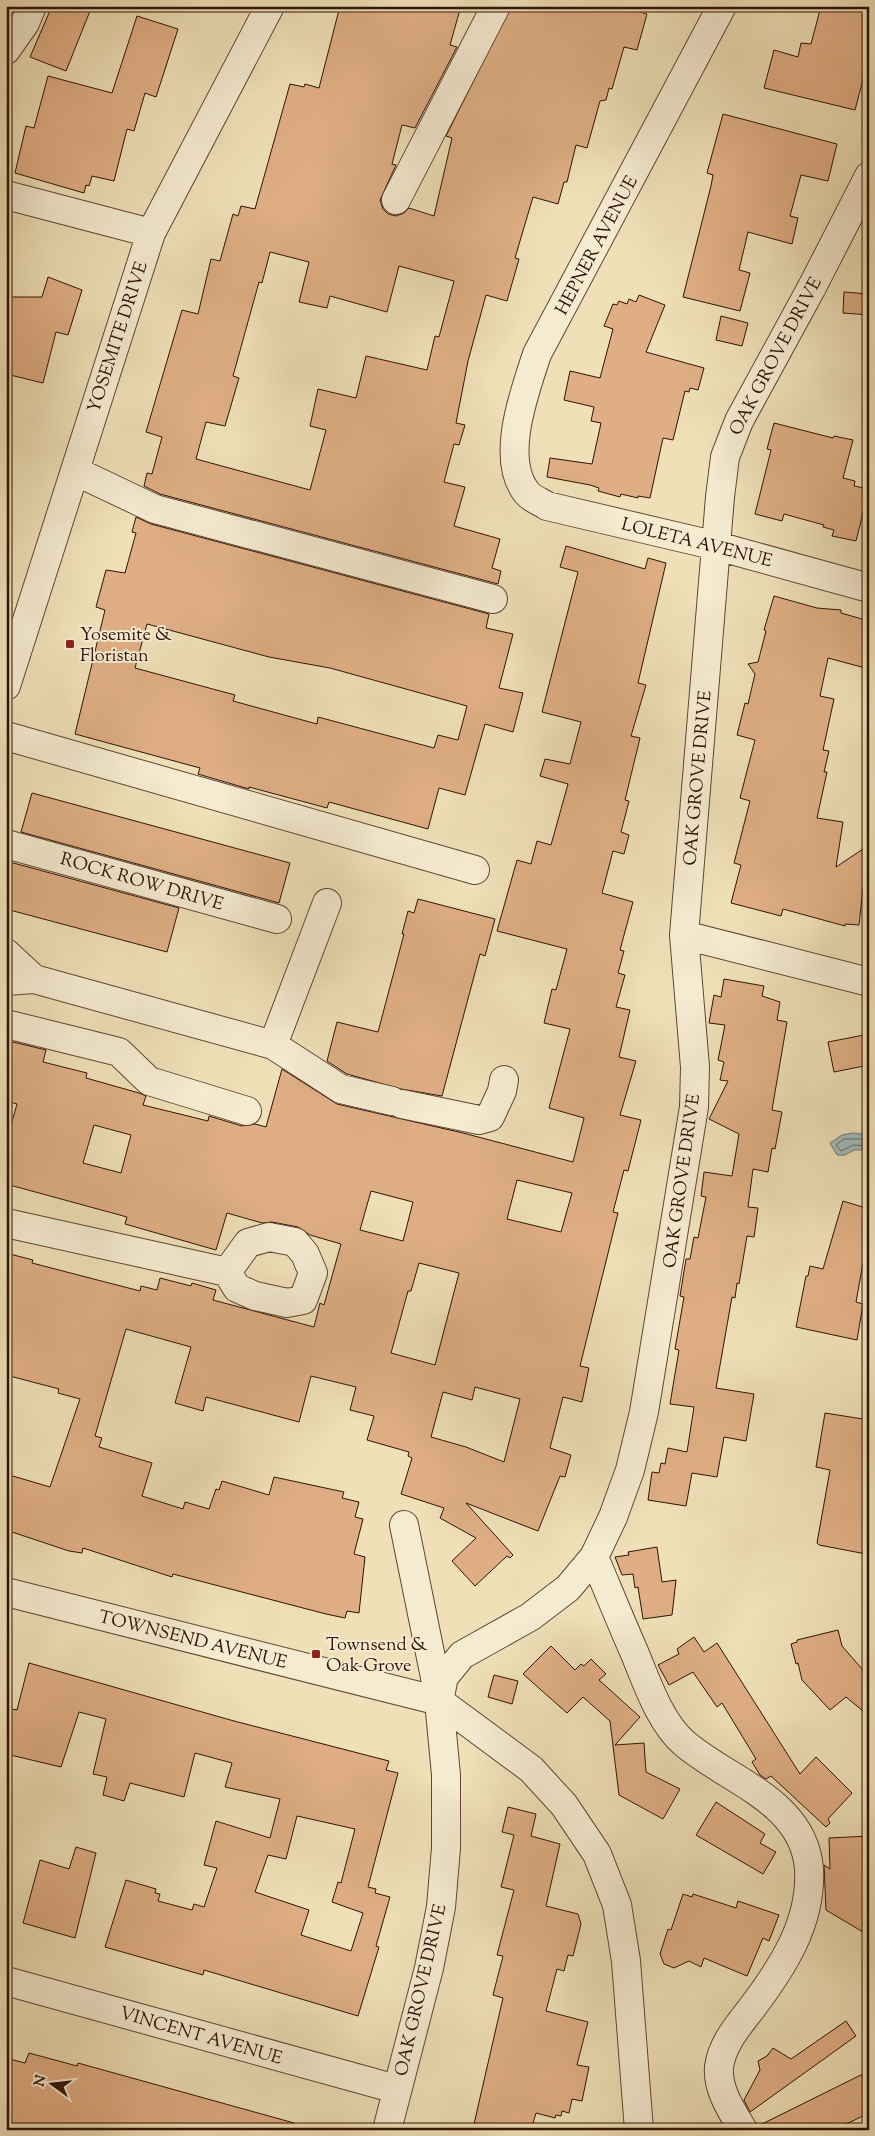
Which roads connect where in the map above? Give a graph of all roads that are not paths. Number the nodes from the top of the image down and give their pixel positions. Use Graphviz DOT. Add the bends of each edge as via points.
graph roads {
  1 [pos="32,6"];
  2 [pos="270,6"];
  3 [pos="496,6"];
  4 [pos="722,6"];
  5 [pos="6,50"];
  6 [pos="869,176"];
  7 [pos="6,195"];
  8 [pos="396,200"];
  9 [pos="151,233"];
  10 [pos="74,471"];
  11 [pos="528,494"];
  12 [pos="717,546"];
  13 [pos="869,588"];
  14 [pos="493,599"];
  15 [pos="15,630"];
  16 [pos="6,686"];
  17 [pos="6,736"];
  18 [pos="6,844"];
  19 [pos="475,870"];
  20 [pos="326,903"];
  21 [pos="277,919"];
  22 [pos="684,935"];
  23 [pos="6,953"];
  24 [pos="34,979"];
  25 [pos="6,981"];
  26 [pos="869,982"];
  27 [pos="6,1024"];
  28 [pos="273,1045"];
  29 [pos="504,1080"];
  30 [pos="247,1111"];
  31 [pos="6,1223"];
  32 [pos="227,1272"];
  33 [pos="404,1525"];
  34 [pos="594,1557"];
  35 [pos="8,1592"];
  36 [pos="439,1701"];
  37 [pos="6,1981"];
  38 [pos="396,2090"];
  39 [pos="387,2130"];
  40 [pos="639,2130"];
  41 [pos="743,2130"];
  1 -- 5 [label="street" via="25,23"];
  2 -- 9 [label="street, YOSEMITE DRIVE"];
  3 -- 8 [label="street"];
  4 -- 11 [label="street, HEPNER AVENUE" via="537,354 521,401 515,443 518,474"];
  6 -- 12 [label="street, OAK GROVE DRIVE" via="731,438 722,479"];
  7 -- 9 [label="street"];
  9 -- 10 [label="street, YOSEMITE DRIVE"];
  10 -- 14 [label="street" via="155,509"];
  10 -- 15 [label="street, YOSEMITE DRIVE"];
  11 -- 12 [label="street, LOLETA AVENUE" via="547,506"];
  12 -- 13 [label="street, LOLETA AVENUE"];
  12 -- 22 [label="street, OAK GROVE DRIVE"];
  15 -- 16 [label="street, YOSEMITE DRIVE"];
  17 -- 19 [label="street"];
  18 -- 21 [label="street, ROCK ROW DRIVE"];
  20 -- 28 [label="street"];
  22 -- 26 [label="street"];
  22 -- 34 [label="street, OAK GROVE DRIVE" via="695,1067 694,1108 644,1412 630,1470"];
  23 -- 24 [label="street"];
  24 -- 25 [label="street"];
  24 -- 28 [label="street"];
  27 -- 30 [label="street" via="118,1052 149,1081"];
  28 -- 29 [label="street" via="341,1089 479,1120 490,1117"];
  31 -- 32 [label="street"];
  33 -- 36 [label="street"];
  34 -- 36 [label="street, OAK GROVE DRIVE" via="568,1588 530,1617 457,1659 444,1677"];
  34 -- 41 [label="street" via="658,1708 683,1742 762,1794 790,1820 801,1839 809,1867 809,1898 803,1923 767,1988 725,2045 719,2068 722,2089"];
  35 -- 36 [label="street, TOWNSEND AVENUE"];
  36 -- 38 [label="street, OAK GROVE DRIVE" via="446,1775 446,1848 441,1907 429,1968"];
  36 -- 40 [label="street, TOWNSEND AVENUE" via="531,1769 564,1805 598,1854 617,1905 626,1961"];
  37 -- 38 [label="street, VINCENT AVENUE"];
  38 -- 39 [label="street, OAK GROVE DRIVE"];
}
